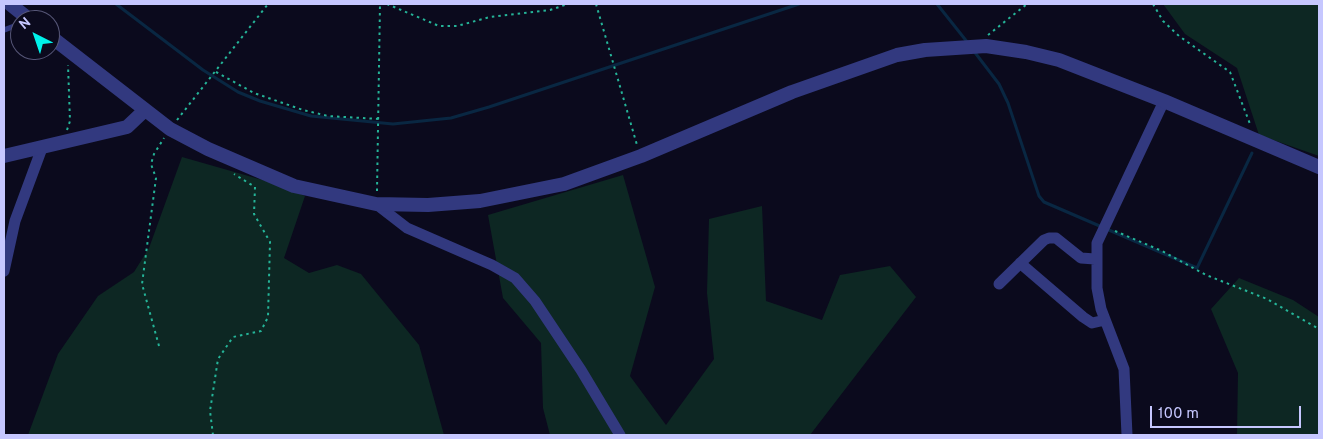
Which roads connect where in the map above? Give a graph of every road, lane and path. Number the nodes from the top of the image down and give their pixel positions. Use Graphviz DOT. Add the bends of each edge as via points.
graph roads {
  1 [pos="268,4"];
  2 [pos="380,4"];
  3 [pos="387,4"];
  4 [pos="568,4"];
  5 [pos="596,4"];
  6 [pos="1027,4"];
  7 [pos="1153,4"];
  8 [pos="60,44"];
  9 [pos="978,46"];
  10 [pos="71,53"];
  11 [pos="215,71"];
  12 [pos="1164,101"];
  13 [pos="145,110"];
  14 [pos="379,119"];
  15 [pos="170,129"];
  16 [pos="1252,138"];
  17 [pos="65,141"];
  18 [pos="42,148"];
  19 [pos="4,156"];
  20 [pos="641,156"];
  21 [pos="1319,167"];
  22 [pos="231,172"];
  23 [pos="376,204"];
  24 [pos="1104,226"];
  25 [pos="1095,259"];
  26 [pos="1020,263"];
  27 [pos="4,271"];
  28 [pos="999,284"];
  29 [pos="1105,320"];
  30 [pos="1319,330"];
  31 [pos="160,346"];
  32 [pos="213,435"];
  33 [pos="620,435"];
  34 [pos="1127,435"];
  1 -- 11 [label="path"];
  2 -- 14 [label="path"];
  3 -- 4 [label="path" via="439,26 457,26 490,16 550,10"];
  5 -- 20 [label="path"];
  6 -- 9 [label="path"];
  7 -- 16 [label="path" via="1163,21 1179,36 1230,72"];
  8 -- 10 [label="street"];
  9 -- 12 [label="street" via="1059,60"];
  9 -- 20 [label="street" via="925,50 880,61 792,92"];
  10 -- 13 [label="street"];
  10 -- 17 [label="path" via="67,69 70,121"];
  11 -- 14 [label="path" via="254,93 303,110 328,116"];
  11 -- 15 [label="path"];
  12 -- 16 [label="street"];
  12 -- 24 [label="street"];
  13 -- 15 [label="street"];
  13 -- 17 [label="street" via="127,127"];
  14 -- 23 [label="path"];
  15 -- 23 [label="street" via="242,165 294,186"];
  15 -- 31 [label="path" via="151,164 156,178 142,284"];
  16 -- 21 [label="street"];
  17 -- 18 [label="street"];
  18 -- 19 [label="street"];
  18 -- 27 [label="street" via="15,221"];
  20 -- 23 [label="street" via="564,184 508,196 446,204"];
  22 -- 32 [label="path" via="255,188 254,214 270,242 268,317 261,331 232,337 218,359 210,411"];
  23 -- 33 [label="street" via="407,228 515,278 535,301"];
  24 -- 25 [label="street"];
  24 -- 30 [label="path" via="1162,251 1206,276 1267,299"];
  25 -- 26 [label="street" via="1081,258 1056,238 1049,238"];
  25 -- 29 [label="street" via="1097,288"];
  26 -- 28 [label="street"];
  26 -- 29 [label="street" via="1083,317 1092,323"];
  29 -- 34 [label="street" via="1124,369"];
}
